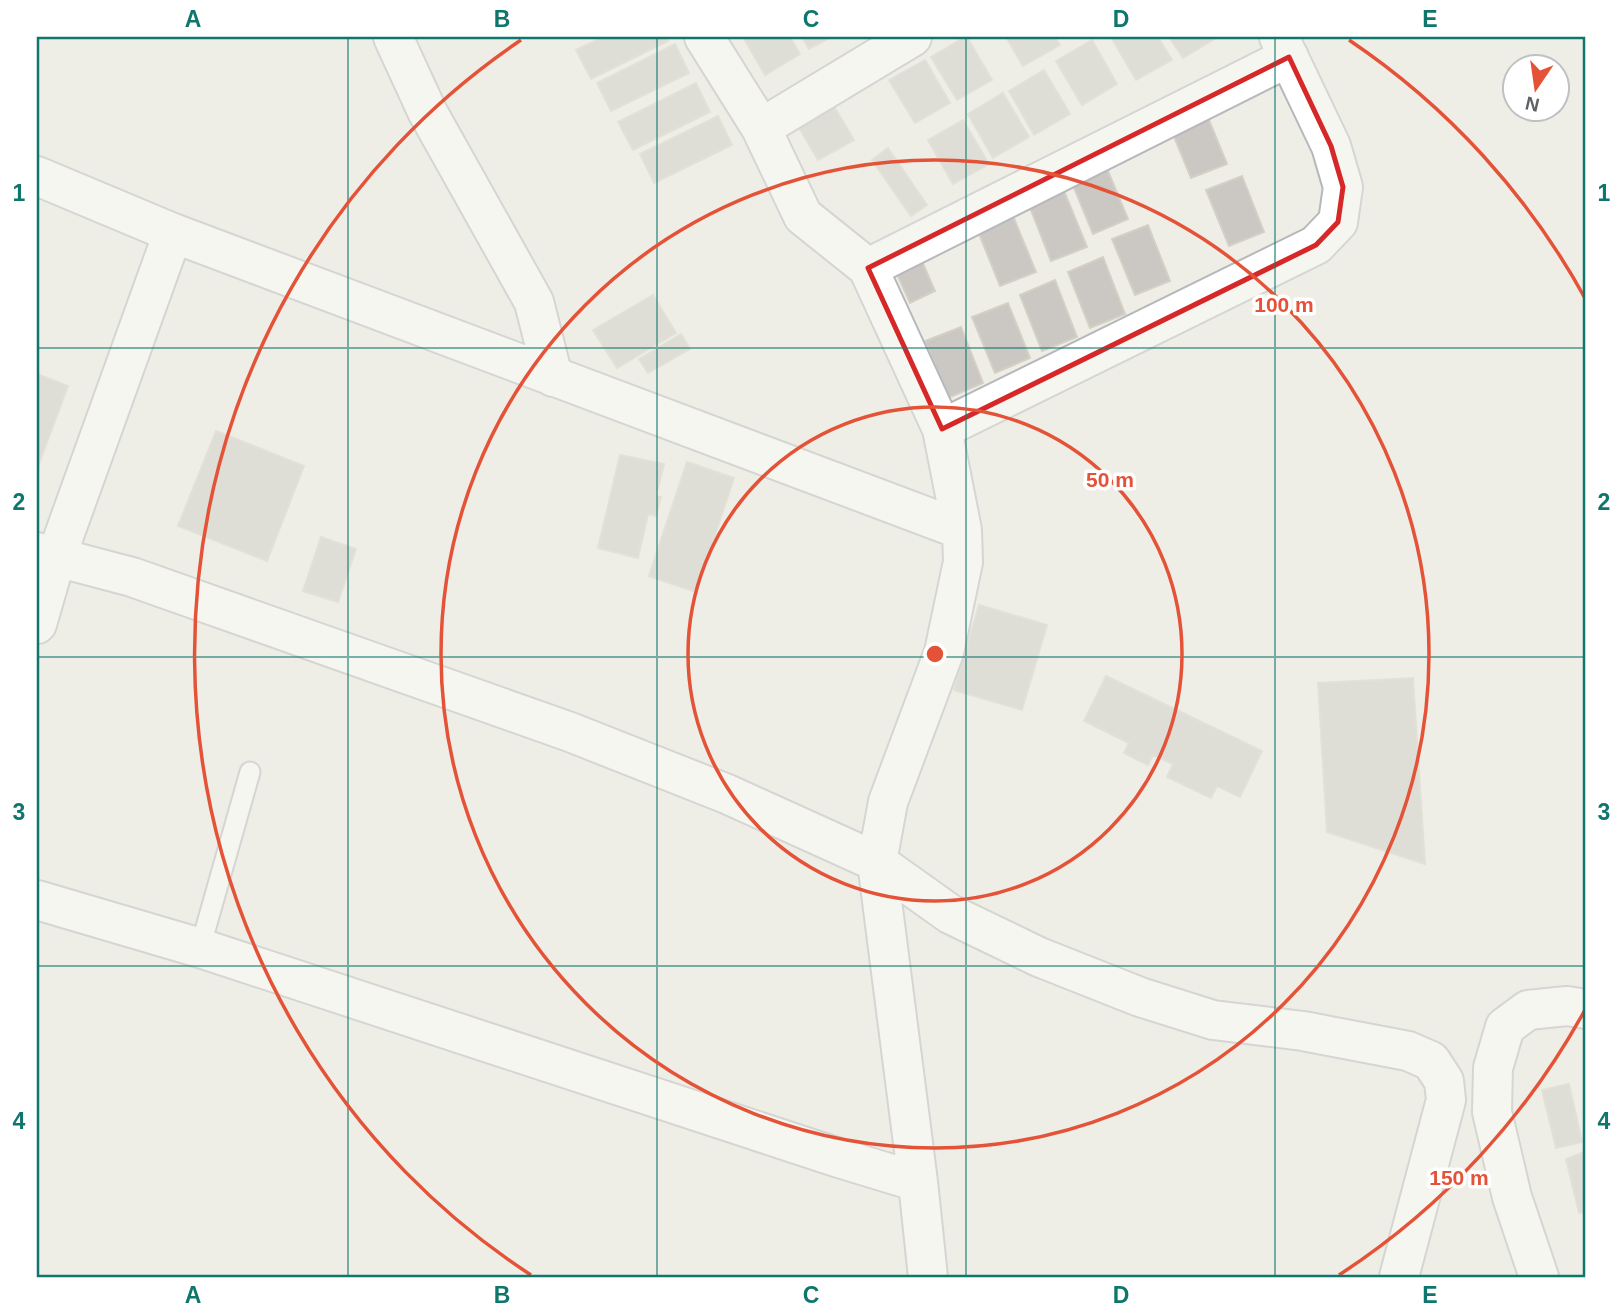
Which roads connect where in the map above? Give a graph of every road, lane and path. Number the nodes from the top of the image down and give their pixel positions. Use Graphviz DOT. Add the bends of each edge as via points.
graph roads {
  1 [pos="393,37"];
  2 [pos="704,37"];
  3 [pos="912,37"];
  4 [pos="1284,47"];
  5 [pos="761,128"];
  6 [pos="37,176"];
  7 [pos="173,233"];
  8 [pos="868,268"];
  9 [pos="553,377"];
  10 [pos="942,429"];
  11 [pos="962,530"];
  12 [pos="47,554"];
  13 [pos="37,624"];
  14 [pos="250,772"];
  15 [pos="877,862"];
  16 [pos="37,900"];
  17 [pos="200,948"];
  18 [pos="1586,1009"];
  19 [pos="918,1182"];
  20 [pos="928,1277"];
  21 [pos="1399,1277"];
  22 [pos="1539,1277"];
  1 -- 9 [label="street" via="427,111 534,302"];
  2 -- 5 [label="street"];
  3 -- 5 [label="street"];
  4 -- 8 [label="street"];
  4 -- 10 [label="street" via="1334,156 1343,187 1338,222 1316,245"];
  5 -- 8 [label="street" via="803,216"];
  6 -- 7 [label="street"];
  7 -- 9 [label="street"];
  7 -- 12 [label="street"];
  8 -- 10 [label="street"];
  9 -- 11 [label="street"];
  10 -- 11 [label="street"];
  11 -- 15 [label="street" via="963,562 944,652 888,802"];
  12 -- 13 [label="street"];
  12 -- 15 [label="street" via="132,577 570,732 727,794"];
  14 -- 17 [label="lane"];
  15 -- 19 [label="street"];
  15 -- 21 [label="street" via="950,914 1038,957 1140,997 1213,1020 1303,1031 1420,1056 1444,1081 1446,1100"];
  16 -- 17 [label="street"];
  17 -- 19 [label="street"];
  18 -- 22 [label="street" via="1528,1010 1505,1027 1493,1068 1492,1112 1512,1197"];
  19 -- 20 [label="street"];
}
